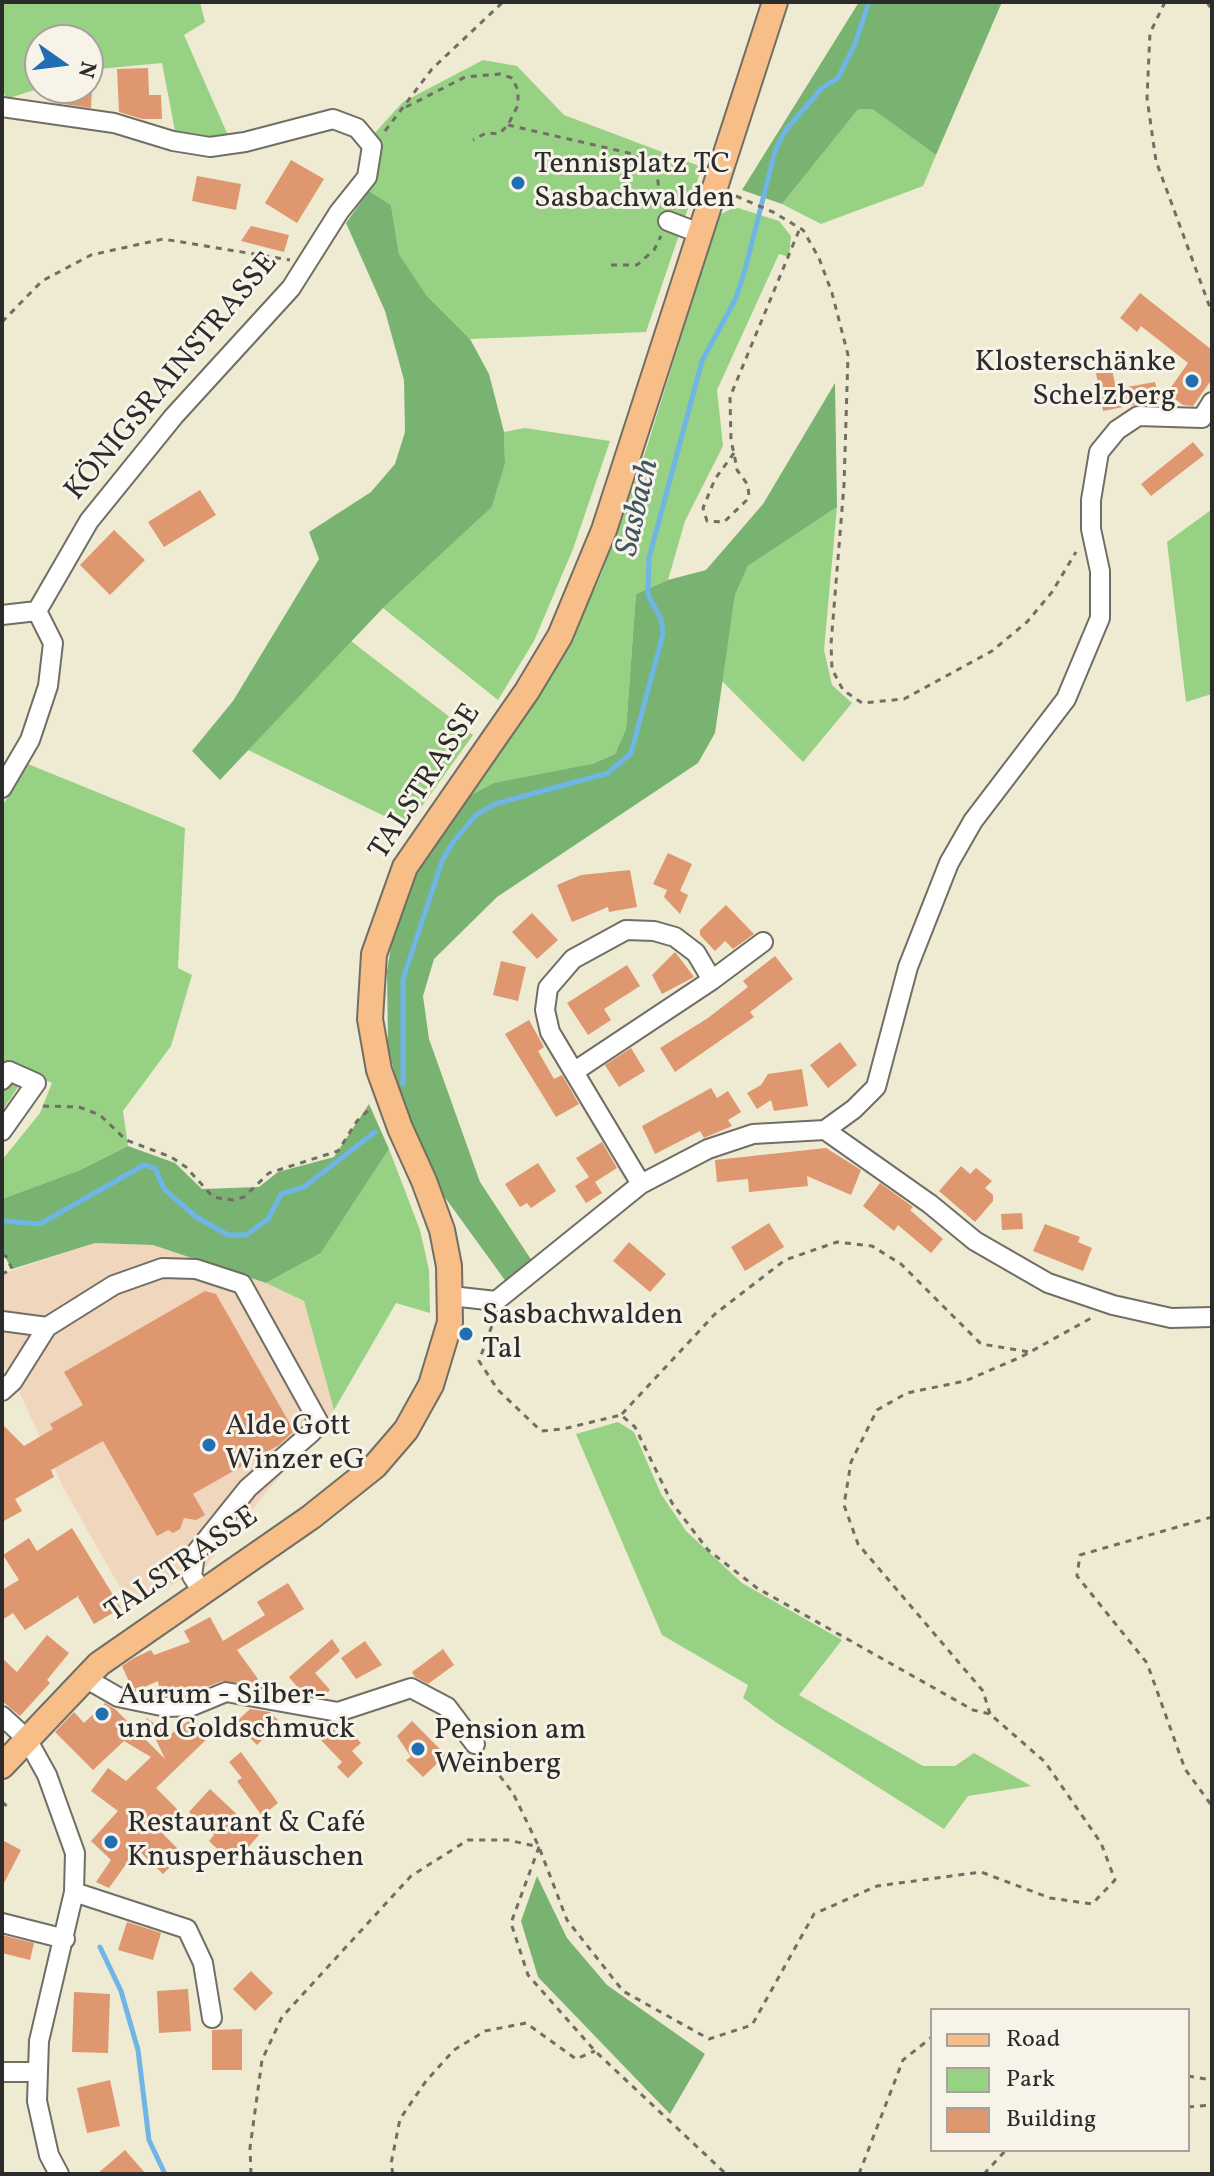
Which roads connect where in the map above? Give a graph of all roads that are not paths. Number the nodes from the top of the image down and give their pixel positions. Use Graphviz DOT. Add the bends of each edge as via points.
graph roads {
  1 [pos="775,2"];
  2 [pos="2,107"];
  3 [pos="668,221"];
  4 [pos="699,233"];
  5 [pos="1212,402"];
  6 [pos="37,611"];
  7 [pos="2,615"];
  8 [pos="2,788"];
  9 [pos="763,942"];
  10 [pos="712,980"];
  11 [pos="575,1071"];
  12 [pos="2,1080"];
  13 [pos="825,1130"];
  14 [pos="2,1131"];
  15 [pos="641,1184"];
  16 [pos="451,1296"];
  17 [pos="1212,1317"];
  18 [pos="2,1321"];
  19 [pos="47,1327"];
  20 [pos="2,1391"];
  21 [pos="202,1591"];
  22 [pos="85,1678"];
  23 [pos="2,1716"];
  24 [pos="27,1739"];
  25 [pos="475,1744"];
  26 [pos="2,1766"];
  27 [pos="74,1892"];
  28 [pos="2,1923"];
  29 [pos="65,1939"];
  30 [pos="212,2018"];
  31 [pos="2,2072"];
  32 [pos="38,2072"];
  33 [pos="59,2174"];
  1 -- 4 [label="main road, TALSTRASSE"];
  2 -- 6 [label="street, KÖNIGSRAINSTRASSE" via="114,123 210,147 333,119 357,128 372,146 367,177 291,288 174,416 89,521"];
  3 -- 4 [label="street"];
  4 -- 16 [label="main road, TALSTRASSE" via="604,530 560,636 405,867 374,954 370,1019 376,1058 442,1230"];
  5 -- 13 [label="street" via="1202,418 1138,416 1099,452 1091,529 1100,571 1100,618 1066,699 973,821 949,863 908,967 876,1087"];
  6 -- 7 [label="street"];
  6 -- 8 [label="street" via="53,643 48,686 30,740"];
  9 -- 10 [label="street"];
  10 -- 11 [label="street"];
  10 -- 11 [label="street" via="696,953 675,937 654,931 626,930 573,959 548,988 545,1010 550,1032"];
  11 -- 15 [label="street"];
  12 -- 14 [label="street" via="9,1071 36,1083"];
  13 -- 15 [label="street" via="753,1134 708,1149"];
  13 -- 17 [label="street" via="975,1241 1048,1283 1171,1318"];
  15 -- 16 [label="street" via="496,1301"];
  16 -- 21 [label="main road, TALSTRASSE" via="438,1366 420,1408 393,1447 322,1509"];
  18 -- 19 [label="street"];
  19 -- 20 [label="street"];
  19 -- 21 [label="street" via="114,1285 162,1268 196,1269 242,1284 318,1421 248,1488 195,1554 192,1576"];
  21 -- 22 [label="main road, TALSTRASSE"];
  22 -- 24 [label="main road, TALSTRASSE"];
  22 -- 25 [label="street" via="118,1697 166,1707 192,1706 226,1692 338,1712 411,1688 447,1707"];
  23 -- 24 [label="street"];
  24 -- 26 [label="main road, TALSTRASSE"];
  24 -- 27 [label="street" via="63,1812 75,1853"];
  27 -- 29 [label="street"];
  27 -- 30 [label="street" via="187,1929 203,1963"];
  28 -- 29 [label="street"];
  29 -- 32 [label="street" via="39,2041"];
  31 -- 32 [label="street"];
  32 -- 33 [label="street" via="37,2101 49,2155"];
}
